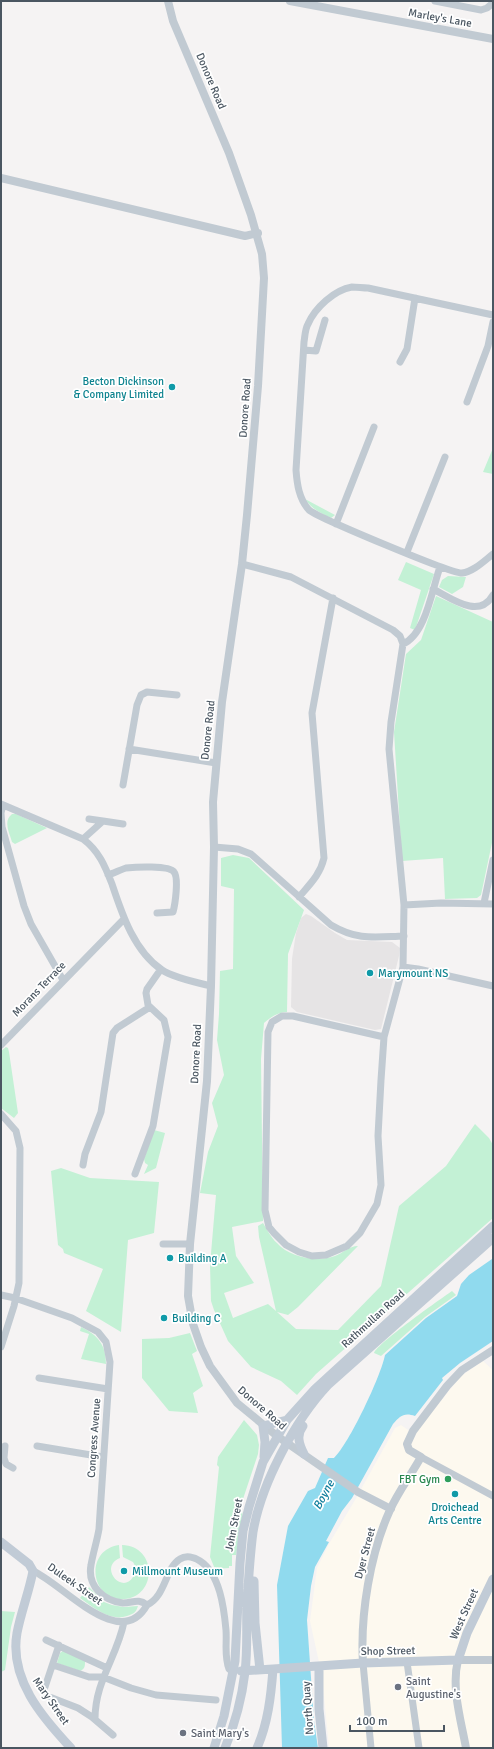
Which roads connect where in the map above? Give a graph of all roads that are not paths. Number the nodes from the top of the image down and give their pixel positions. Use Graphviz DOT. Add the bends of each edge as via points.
graph roads {
  1 [pos="168,1"];
  2 [pos="290,1"];
  3 [pos="435,1"];
  4 [pos="493,3"];
  5 [pos="493,39"];
  6 [pos="1,178"];
  7 [pos="258,233"];
  8 [pos="415,298"];
  9 [pos="493,315"];
  10 [pos="324,320"];
  11 [pos="493,322"];
  12 [pos="304,350"];
  13 [pos="400,362"];
  14 [pos="467,402"];
  15 [pos="374,427"];
  16 [pos="445,457"];
  17 [pos="336,524"];
  18 [pos="406,552"];
  19 [pos="493,554"];
  20 [pos="242,564"];
  21 [pos="440,567"];
  22 [pos="433,589"];
  23 [pos="493,595"];
  24 [pos="333,598"];
  25 [pos="403,644"];
  26 [pos="177,695"];
  27 [pos="129,749"];
  28 [pos="216,763"];
  29 [pos="123,785"];
  30 [pos="2,804"];
  31 [pos="89,819"];
  32 [pos="103,821"];
  33 [pos="123,824"];
  34 [pos="83,839"];
  35 [pos="214,847"];
  36 [pos="493,860"];
  37 [pos="108,876"];
  38 [pos="298,897"];
  39 [pos="484,903"];
  40 [pos="493,904"];
  41 [pos="404,905"];
  42 [pos="157,913"];
  43 [pos="124,919"];
  44 [pos="404,936"];
  45 [pos="403,967"];
  46 [pos="161,970"];
  47 [pos="63,980"];
  48 [pos="211,986"];
  49 [pos="493,986"];
  50 [pos="150,1007"];
  51 [pos="384,1037"];
  52 [pos="1,1043"];
  53 [pos="1,1114"];
  54 [pos="83,1165"];
  55 [pos="135,1174"];
  56 [pos="493,1226"];
  57 [pos="493,1238"];
  58 [pos="163,1244"];
  59 [pos="190,1244"];
  60 [pos="1,1295"];
  61 [pos="15,1298"];
  62 [pos="1,1347"];
  63 [pos="493,1350"];
  64 [pos="39,1378"];
  65 [pos="108,1389"];
  66 [pos="314,1400"];
  67 [pos="287,1420"];
  68 [pos="263,1426"];
  69 [pos="277,1436"];
  70 [pos="287,1443"];
  71 [pos="5,1446"];
  72 [pos="37,1446"];
  73 [pos="304,1454"];
  74 [pos="103,1457"];
  75 [pos="3,1458"];
  76 [pos="421,1458"];
  77 [pos="263,1462"];
  78 [pos="13,1468"];
  79 [pos="493,1496"];
  80 [pos="390,1509"];
  81 [pos="1,1542"];
  82 [pos="250,1558"];
  83 [pos="33,1571"];
  84 [pos="493,1579"];
  85 [pos="145,1608"];
  86 [pos="124,1622"];
  87 [pos="46,1640"];
  88 [pos="59,1645"];
  89 [pos="458,1660"];
  90 [pos="493,1660"];
  91 [pos="407,1662"];
  92 [pos="363,1663"];
  93 [pos="53,1665"];
  94 [pos="316,1666"];
  95 [pos="107,1668"];
  96 [pos="275,1669"];
  97 [pos="260,1670"];
  98 [pos="233,1671"];
  99 [pos="245,1671"];
  100 [pos="103,1677"];
  101 [pos="216,1700"];
  102 [pos="95,1719"];
  103 [pos="113,1736"];
  104 [pos="71,1748"];
  105 [pos="214,1748"];
  106 [pos="225,1748"];
  107 [pos="258,1748"];
  108 [pos="323,1748"];
  109 [pos="371,1748"];
  110 [pos="419,1748"];
  111 [pos="466,1748"];
  1 -- 7 [label="street, Donore Road"];
  2 -- 5 [label="street, Marley's Lane"];
  3 -- 4 [label="street" via="481,10"];
  6 -- 7 [label="street" via="245,236"];
  7 -- 20 [label="street, Donore Road" via="264,278 258,386"];
  8 -- 9 [label="street"];
  8 -- 12 [label="street" via="368,288 352,287 339,292 318,309 308,324"];
  8 -- 13 [label="street" via="407,349"];
  10 -- 12 [label="street" via="316,351"];
  11 -- 14 [label="street" via="488,346"];
  12 -- 17 [label="street" via="296,470 298,487 302,500 309,510"];
  15 -- 17 [label="street"];
  16 -- 18 [label="street"];
  17 -- 18 [label="street"];
  18 -- 21 [label="street"];
  19 -- 21 [label="street" via="469,571 460,573"];
  20 -- 24 [label="street" via="291,577"];
  20 -- 28 [label="street, Donore Road"];
  21 -- 22 [label="street"];
  22 -- 23 [label="street" via="463,605 477,607 490,601"];
  22 -- 25 [label="street" via="418,630 414,637"];
  24 -- 25 [label="street" via="394,630"];
  24 -- 38 [label="street" via="312,713 324,858 316,879"];
  25 -- 41 [label="street" via="389,750"];
  26 -- 27 [label="street" via="147,692 141,695"];
  27 -- 28 [label="street"];
  27 -- 29 [label="street"];
  28 -- 35 [label="street, Donore Road" via="213,802"];
  30 -- 34 [label="street"];
  30 -- 47 [label="street" via="2,827 24,906 31,924"];
  31 -- 32 [label="street"];
  32 -- 33 [label="street"];
  32 -- 34 [label="street"];
  34 -- 37 [label="street" via="93,846"];
  35 -- 38 [label="street" via="245,850"];
  35 -- 48 [label="street, Donore Road"];
  36 -- 39 [label="street"];
  37 -- 42 [label="street" via="132,867 167,868 173,871 176,877 175,907 173,912"];
  37 -- 43 [label="street"];
  38 -- 44 [label="street" via="331,926 345,933 362,938"];
  39 -- 40 [label="street"];
  39 -- 41 [label="street"];
  41 -- 44 [label="street"];
  43 -- 46 [label="street" via="139,945"];
  43 -- 47 [label="street, Morans Terrace"];
  44 -- 45 [label="street"];
  45 -- 49 [label="street"];
  45 -- 51 [label="street"];
  46 -- 48 [label="street"];
  46 -- 50 [label="street" via="147,989"];
  47 -- 52 [label="street, Morans Terrace"];
  48 -- 59 [label="street, Donore Road" via="207,1081"];
  50 -- 54 [label="street" via="113,1033 101,1112"];
  50 -- 55 [label="street" via="164,1020 168,1037 153,1126"];
  51 -- 51 [label="street" via="378,1136 381,1185 377,1204 360,1233 347,1246 326,1255 312,1256 300,1252 286,1245 274,1233 269,1226 265,1210 268,1032 272,1022 282,1016 293,1016"];
  53 -- 61 [label="street" via="16,1131 20,1148 19,1283"];
  56 -- 67 [label="main road, Rathmullan Road" via="334,1370"];
  57 -- 66 [label="main road, Rathmullan Road"];
  58 -- 59 [label="street"];
  59 -- 68 [label="street, Donore Road" via="188,1296 197,1336 210,1366 228,1392"];
  60 -- 61 [label="street, Congress Avenue"];
  61 -- 62 [label="street"];
  61 -- 65 [label="street, Congress Avenue" via="72,1318 102,1336 110,1354"];
  63 -- 76 [label="street" via="462,1370 413,1431 407,1444 409,1450"];
  64 -- 65 [label="street"];
  65 -- 74 [label="street, Congress Avenue"];
  66 -- 70 [label="main road, Rathmullan Road"];
  66 -- 73 [label="main road" via="313,1410 298,1432"];
  67 -- 68 [label="main road"];
  67 -- 69 [label="main road, Rathmullan Road"];
  68 -- 69 [label="street, Donore Road"];
  68 -- 77 [label="main road"];
  69 -- 70 [label="street, Donore Road"];
  69 -- 77 [label="main road, John Street"];
  70 -- 73 [label="street, Donore Road"];
  70 -- 82 [label="main road, John Street" via="278,1459 259,1509"];
  71 -- 75 [label="street"];
  72 -- 74 [label="street"];
  73 -- 80 [label="street, Donore Road" via="356,1491"];
  74 -- 85 [label="street, Congress Avenue" via="99,1529 90,1566 91,1578 98,1592 112,1601 142,1601"];
  75 -- 78 [label="street" via="6,1464"];
  76 -- 79 [label="street"];
  76 -- 80 [label="street, Dyer Street"];
  77 -- 98 [label="main road, John Street" via="243,1531 237,1644"];
  80 -- 92 [label="street, Dyer Street" via="377,1548 367,1592"];
  81 -- 83 [label="main road, Duleek Street" via="29,1564"];
  82 -- 97 [label="main road" via="254,1565 255,1623"];
  82 -- 99 [label="main road, John Street"];
  83 -- 86 [label="street, Duleek Street" via="105,1619"];
  83 -- 104 [label="main road, Mary Street" via="17,1633 18,1670 22,1682 35,1702"];
  84 -- 89 [label="main road, West Street" via="467,1633"];
  85 -- 86 [label="street" via="137,1618"];
  85 -- 98 [label="street" via="158,1595 181,1558 195,1558 203,1563 216,1580 220,1594 226,1630 226,1662"];
  86 -- 95 [label="street" via="123,1631"];
  87 -- 88 [label="street"];
  88 -- 93 [label="street"];
  88 -- 95 [label="street"];
  89 -- 90 [label="street"];
  89 -- 91 [label="main road, Shop Street"];
  89 -- 111 [label="street" via="455,1687"];
  91 -- 92 [label="main road, Shop Street"];
  91 -- 110 [label="street"];
  92 -- 94 [label="main road, Shop Street"];
  92 -- 109 [label="street"];
  93 -- 100 [label="street" via="90,1677"];
  93 -- 102 [label="street" via="44,1690 47,1696 78,1708"];
  94 -- 96 [label="main road, Shop Street"];
  94 -- 108 [label="main road, North Quay"];
  95 -- 100 [label="street"];
  96 -- 97 [label="main road, Shop Street"];
  96 -- 107 [label="main road"];
  97 -- 99 [label="main road, Shop Street"];
  98 -- 99 [label="main road, Shop Street"];
  98 -- 105 [label="main road, John Street" via="224,1716"];
  99 -- 106 [label="main road, John Street" via="236,1717"];
  100 -- 101 [label="street" via="156,1695"];
  100 -- 102 [label="street"];
  102 -- 103 [label="street"];
}
